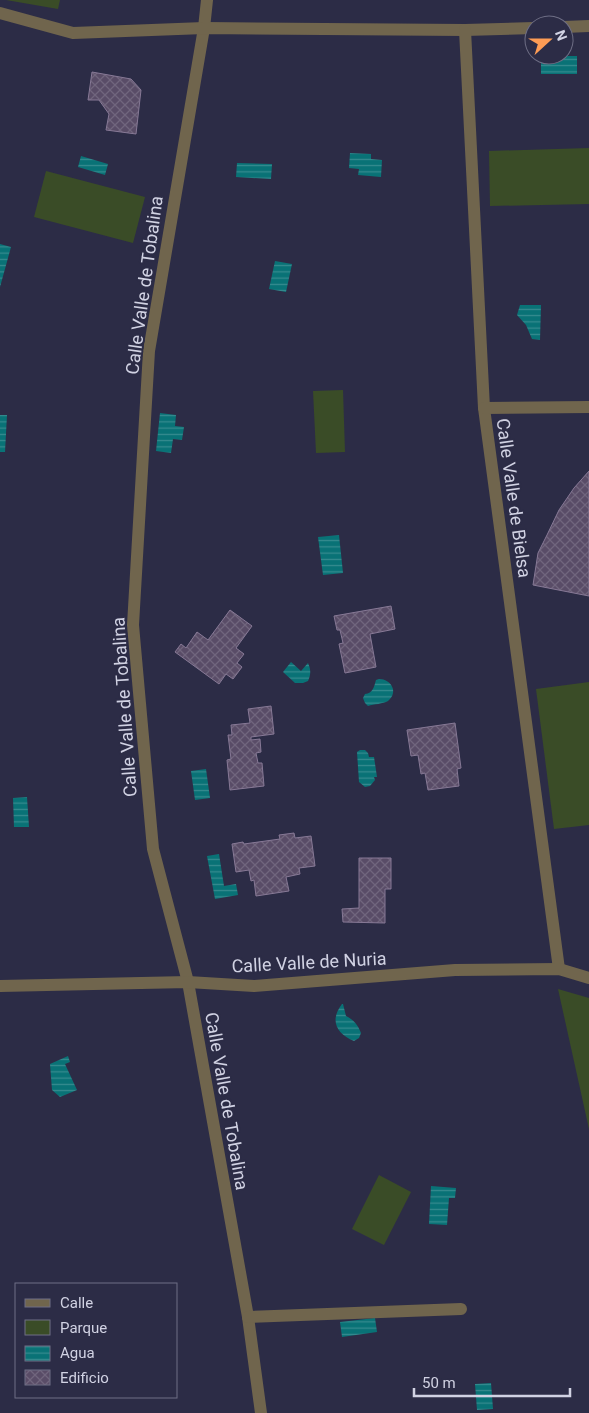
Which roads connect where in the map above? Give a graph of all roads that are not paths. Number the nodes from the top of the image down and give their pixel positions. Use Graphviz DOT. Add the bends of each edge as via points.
graph roads {
  1 [pos="207,0"];
  2 [pos="0,13"];
  3 [pos="589,26"];
  4 [pos="574,27"];
  5 [pos="204,28"];
  6 [pos="524,28"];
  7 [pos="465,30"];
  8 [pos="589,407"];
  9 [pos="484,408"];
  10 [pos="559,969"];
  11 [pos="589,978"];
  12 [pos="188,982"];
  13 [pos="0,986"];
  14 [pos="461,1308"];
  15 [pos="248,1317"];
  16 [pos="261,1413"];
  1 -- 5 [label="street, Calle Valle de Tobalina"];
  2 -- 5 [label="street" via="73,33"];
  3 -- 4 [label="street"];
  5 -- 7 [label="street"];
  5 -- 12 [label="street, Calle Valle de Tobalina" via="149,351 133,625 153,849"];
  6 -- 7 [label="street"];
  7 -- 9 [label="street, Calle Valle de Bielsa"];
  8 -- 9 [label="street"];
  9 -- 10 [label="street, Calle Valle de Bielsa"];
  10 -- 11 [label="street, Calle Valle de Nuria"];
  10 -- 12 [label="street, Calle Valle de Nuria" via="454,970 254,986"];
  12 -- 13 [label="street, Calle Valle de Nuria"];
  12 -- 15 [label="street, Calle Valle de Tobalina"];
  14 -- 15 [label="street"];
  15 -- 16 [label="street, Calle Valle de Tobalina"];
}
